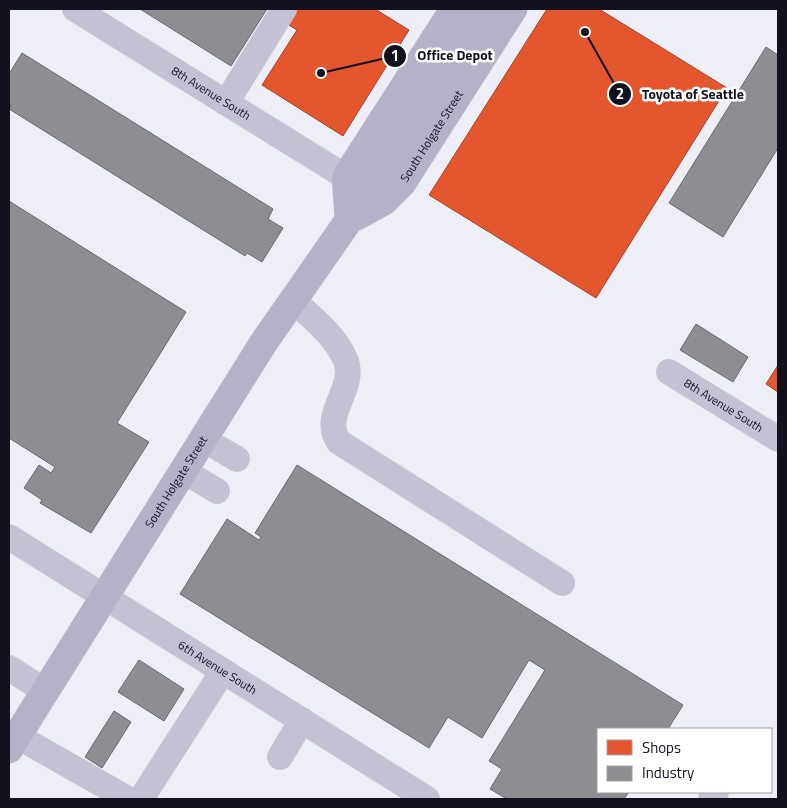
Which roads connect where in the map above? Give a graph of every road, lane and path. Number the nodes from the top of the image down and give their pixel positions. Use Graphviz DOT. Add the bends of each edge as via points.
graph roads {
  1 [pos="75,9"];
  2 [pos="284,9"];
  3 [pos="454,9"];
  4 [pos="485,9"];
  5 [pos="513,9"];
  6 [pos="226,103"];
  7 [pos="346,177"];
  8 [pos="349,220"];
  9 [pos="293,300"];
  10 [pos="670,372"];
  11 [pos="204,439"];
  12 [pos="778,439"];
  13 [pos="238,459"];
  14 [pos="184,471"];
  15 [pos="217,491"];
  16 [pos="9,537"];
  17 [pos="562,583"];
  18 [pos="104,597"];
  19 [pos="9,668"];
  20 [pos="223,671"];
  21 [pos="45,691"];
  22 [pos="302,720"];
  23 [pos="13,742"];
  24 [pos="280,757"];
  25 [pos="128,799"];
  26 [pos="141,799"];
  27 [pos="427,799"];
  1 -- 6 [label="street, 8th Avenue South"];
  2 -- 6 [label="street"];
  3 -- 7 [label="main road"];
  4 -- 8 [label="main road, South Holgate Street"];
  5 -- 8 [label="main road, South Holgate Street" via="402,183 384,201"];
  6 -- 7 [label="street, 8th Avenue South"];
  7 -- 8 [label="main road"];
  8 -- 9 [label="main road, South Holgate Street"];
  9 -- 11 [label="main road, South Holgate Street"];
  9 -- 17 [label="street" via="330,334 346,362 348,379 333,422 333,433 339,442"];
  10 -- 12 [label="street, 8th Avenue South"];
  11 -- 13 [label="street"];
  11 -- 14 [label="main road, South Holgate Street"];
  14 -- 15 [label="street"];
  14 -- 18 [label="main road, South Holgate Street"];
  16 -- 18 [label="street, 6th Avenue South"];
  18 -- 20 [label="street, 6th Avenue South"];
  18 -- 21 [label="main road, South Holgate Street"];
  19 -- 21 [label="street"];
  20 -- 22 [label="street, 6th Avenue South"];
  20 -- 26 [label="street"];
  21 -- 23 [label="main road, South Holgate Street"];
  22 -- 24 [label="street"];
  22 -- 27 [label="street, 6th Avenue South"];
  23 -- 25 [label="street"];
}
